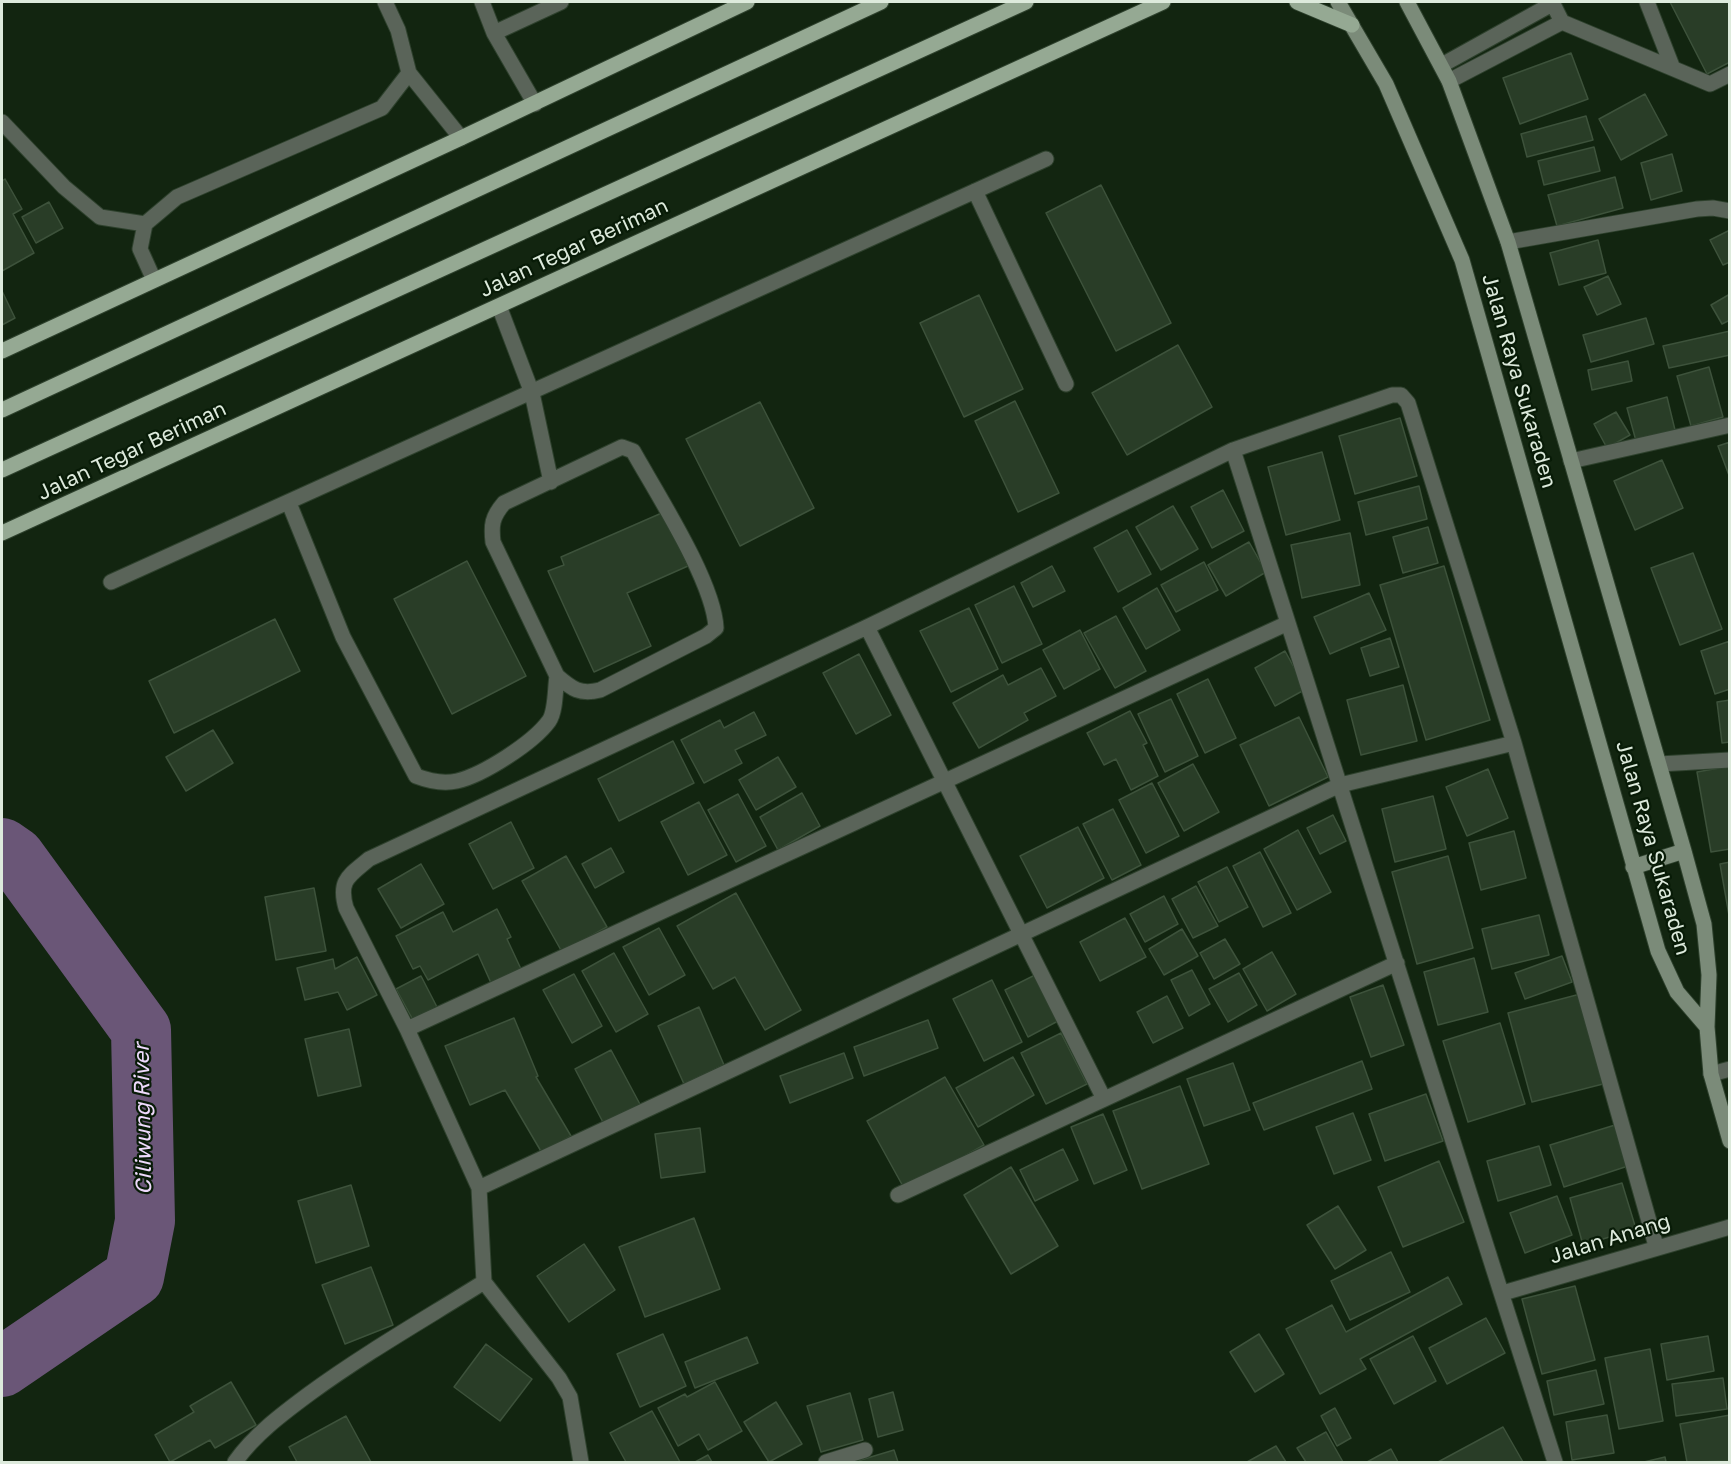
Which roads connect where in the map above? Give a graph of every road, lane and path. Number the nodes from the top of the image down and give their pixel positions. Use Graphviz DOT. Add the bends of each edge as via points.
graph roads {
  1 [pos="385,2"];
  2 [pos="482,2"];
  3 [pos="561,2"];
  4 [pos="747,2"];
  5 [pos="881,2"];
  6 [pos="1026,2"];
  7 [pos="1163,2"];
  8 [pos="1297,2"];
  9 [pos="1338,2"];
  10 [pos="1407,2"];
  11 [pos="1552,2"];
  12 [pos="1647,2"];
  13 [pos="1562,22"];
  14 [pos="1352,25"];
  15 [pos="494,33"];
  16 [pos="1442,65"];
  17 [pos="1672,66"];
  18 [pos="410,73"];
  19 [pos="1730,74"];
  20 [pos="1449,81"];
  21 [pos="535,104"];
  22 [pos="2,122"];
  23 [pos="461,138"];
  24 [pos="1046,159"];
  25 [pos="975,191"];
  26 [pos="1730,211"];
  27 [pos="145,224"];
  28 [pos="1508,242"];
  29 [pos="154,280"];
  30 [pos="499,306"];
  31 [pos="2,351"];
  32 [pos="1066,384"];
  33 [pos="532,393"];
  34 [pos="2,410"];
  35 [pos="1730,425"];
  36 [pos="1233,450"];
  37 [pos="1571,461"];
  38 [pos="2,470"];
  39 [pos="551,482"];
  40 [pos="289,503"];
  41 [pos="2,533"];
  42 [pos="111,582"];
  43 [pos="1288,623"];
  44 [pos="867,627"];
  45 [pos="557,676"];
  46 [pos="1515,743"];
  47 [pos="1730,760"];
  48 [pos="1659,764"];
  49 [pos="944,782"];
  50 [pos="1340,785"];
  51 [pos="1684,850"];
  52 [pos="1634,867"];
  53 [pos="1021,934"];
  54 [pos="1396,963"];
  55 [pos="1707,1027"];
  56 [pos="407,1029"];
  57 [pos="1730,1069"];
  58 [pos="1712,1074"];
  59 [pos="1104,1099"];
  60 [pos="1730,1141"];
  61 [pos="479,1188"];
  62 [pos="898,1195"];
  63 [pos="1730,1227"];
  64 [pos="1656,1246"];
  65 [pos="484,1282"];
  66 [pos="1503,1293"];
  67 [pos="865,1450"];
  68 [pos="235,1462"];
  69 [pos="581,1462"];
  70 [pos="826,1462"];
  71 [pos="1555,1462"];
  1 -- 18 [label="street"];
  2 -- 15 [label="street"];
  3 -- 15 [label="street"];
  4 -- 21 [label="main road"];
  5 -- 34 [label="main road"];
  6 -- 38 [label="main road, Jalan Tegar Beriman"];
  7 -- 30 [label="main road, Jalan Tegar Beriman"];
  8 -- 14 [label="main road"];
  9 -- 14 [label="main road, Jalan Raya Sukaraden"];
  10 -- 16 [label="main road, Jalan Raya Sukaraden"];
  11 -- 13 [label="street"];
  11 -- 16 [label="street"];
  12 -- 17 [label="street"];
  13 -- 17 [label="street"];
  13 -- 20 [label="street"];
  14 -- 52 [label="main road, Jalan Raya Sukaraden" via="1386,84 1462,260"];
  15 -- 21 [label="street"];
  16 -- 20 [label="main road, Jalan Raya Sukaraden"];
  17 -- 19 [label="street" via="1710,84"];
  18 -- 23 [label="street"];
  18 -- 27 [label="street" via="382,108 177,197"];
  20 -- 28 [label="main road, Jalan Raya Sukaraden"];
  21 -- 23 [label="main road"];
  22 -- 27 [label="street" via="64,187 100,217"];
  23 -- 29 [label="main road"];
  24 -- 25 [label="street"];
  25 -- 32 [label="street"];
  25 -- 33 [label="street"];
  26 -- 28 [label="street" via="1696,209"];
  27 -- 29 [label="street" via="140,249"];
  28 -- 37 [label="main road, Jalan Raya Sukaraden"];
  29 -- 31 [label="main road"];
  30 -- 33 [label="street"];
  30 -- 41 [label="main road, Jalan Tegar Beriman"];
  33 -- 39 [label="street"];
  33 -- 40 [label="street"];
  35 -- 37 [label="street"];
  36 -- 43 [label="street"];
  36 -- 44 [label="street"];
  36 -- 46 [label="street" via="1401,395 1408,403"];
  37 -- 48 [label="main road, Jalan Raya Sukaraden"];
  39 -- 45 [label="street" via="504,503 491,526 493,542"];
  39 -- 45 [label="street" via="622,447 633,451 696,566 716,628 600,690 586,694 572,689"];
  40 -- 42 [label="street"];
  40 -- 45 [label="street" via="343,637 416,776 432,782 457,781 491,766 522,745 550,720"];
  43 -- 49 [label="street"];
  43 -- 50 [label="street"];
  44 -- 49 [label="street"];
  44 -- 56 [label="street" via="369,859 347,877 341,891 346,908"];
  46 -- 50 [label="street"];
  46 -- 64 [label="street"];
  47 -- 48 [label="street"];
  48 -- 51 [label="main road, Jalan Raya Sukaraden"];
  49 -- 53 [label="street"];
  49 -- 56 [label="street"];
  50 -- 53 [label="street"];
  50 -- 54 [label="street"];
  51 -- 52 [label="main road"];
  51 -- 55 [label="main road, Jalan Raya Sukaraden" via="1704,924 1709,975"];
  52 -- 55 [label="main road, Jalan Raya Sukaraden" via="1658,951 1677,992"];
  53 -- 59 [label="street"];
  53 -- 61 [label="street"];
  54 -- 59 [label="street"];
  54 -- 66 [label="street"];
  55 -- 58 [label="main road"];
  56 -- 61 [label="street"];
  57 -- 58 [label="street"];
  58 -- 60 [label="main road"];
  59 -- 62 [label="street"];
  61 -- 65 [label="street"];
  63 -- 64 [label="street, Jalan Anang"];
  64 -- 66 [label="street, Jalan Anang"];
  65 -- 68 [label="street" via="342,1370 277,1419"];
  65 -- 69 [label="street" via="570,1397"];
  66 -- 71 [label="street"];
  67 -- 70 [label="street"];
}
